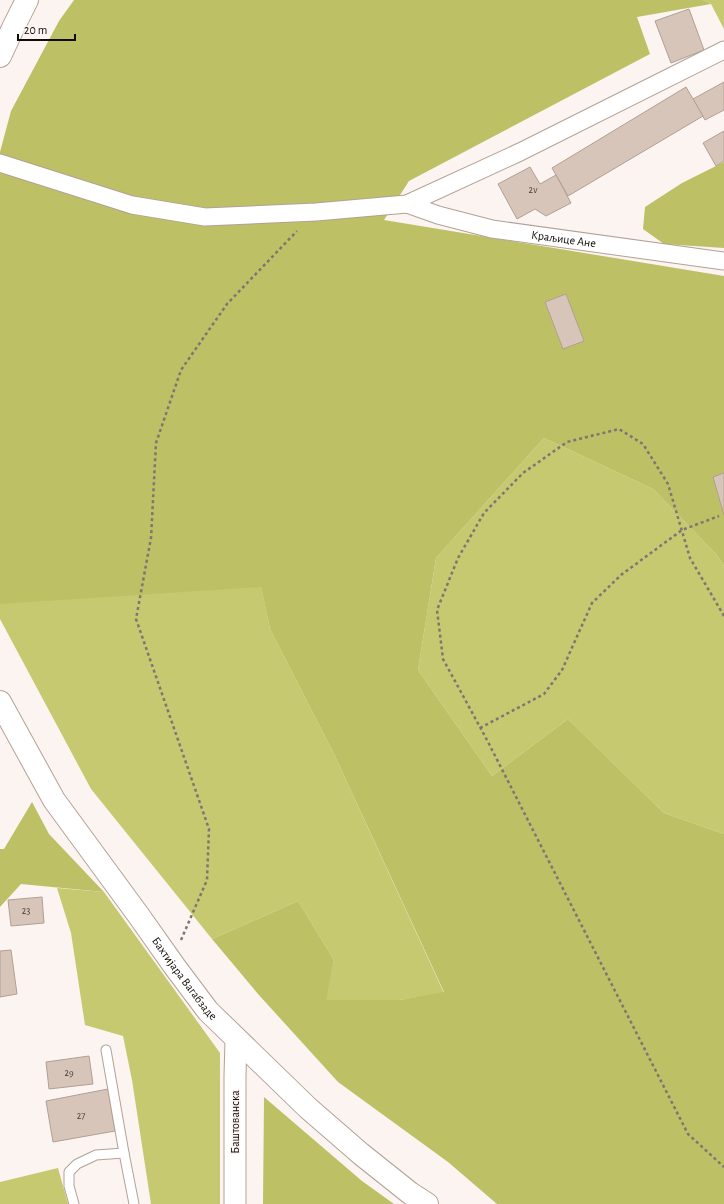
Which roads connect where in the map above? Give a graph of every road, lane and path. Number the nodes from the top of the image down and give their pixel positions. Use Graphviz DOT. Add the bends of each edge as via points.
graph roads {
  1 [pos="27,0"];
  2 [pos="724,50"];
  3 [pos="0,56"];
  4 [pos="0,163"];
  5 [pos="407,204"];
  6 [pos="316,212"];
  7 [pos="724,261"];
  8 [pos="719,516"];
  9 [pos="682,530"];
  10 [pos="724,616"];
  11 [pos="0,702"];
  12 [pos="480,728"];
  13 [pos="179,944"];
  14 [pos="236,1040"];
  15 [pos="106,1050"];
  16 [pos="124,1153"];
  17 [pos="724,1167"];
  18 [pos="74,1204"];
  19 [pos="134,1204"];
  20 [pos="235,1204"];
  21 [pos="427,1204"];
  1 -- 3 [label="main road"];
  2 -- 5 [label="street" via="520,152"];
  4 -- 6 [label="street" via="132,205 205,217"];
  5 -- 6 [label="street"];
  5 -- 7 [label="street, Краљице Ане" via="492,229"];
  6 -- 13 [label="path" via="227,304 181,370 156,443 151,538 136,619 209,829 207,880"];
  8 -- 9 [label="path"];
  9 -- 10 [label="path" via="690,558"];
  9 -- 12 [label="path" via="621,575 592,604 562,670 544,694"];
  9 -- 12 [label="path" via="668,484 643,444 619,429 567,442 523,473 484,513 458,558 438,610 443,659"];
  11 -- 14 [label="main road, Бахтијара Вагабзаде" via="54,800 208,1011"];
  12 -- 17 [label="path" via="688,1134"];
  14 -- 20 [label="street, Баштованска"];
  14 -- 21 [label="main road, Бахтијара Вагабзаде" via="361,1154"];
  15 -- 16 [label="lane"];
  16 -- 18 [label="lane" via="96,1155 77,1164 69,1172 69,1186"];
  16 -- 19 [label="lane"];
}
